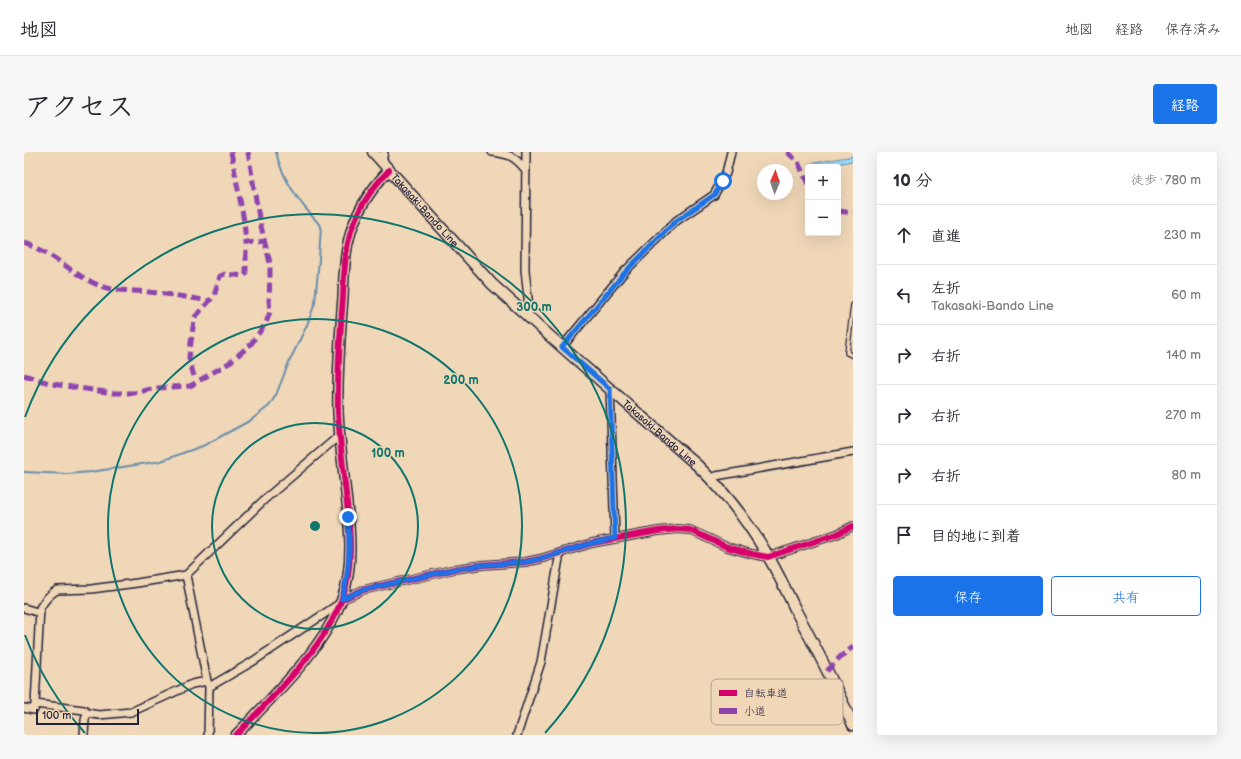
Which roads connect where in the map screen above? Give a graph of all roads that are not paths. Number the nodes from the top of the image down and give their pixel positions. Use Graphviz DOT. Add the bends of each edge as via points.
graph roads {
  1 [pos="373,152"];
  2 [pos="492,152"];
  3 [pos="526,152"];
  4 [pos="731,152"];
  5 [pos="385,161"];
  6 [pos="525,168"];
  7 [pos="853,304"];
  8 [pos="528,317"];
  9 [pos="562,347"];
  10 [pos="853,356"];
  11 [pos="610,389"];
  12 [pos="340,435"];
  13 [pos="853,452"];
  14 [pos="711,479"];
  15 [pos="853,526"];
  16 [pos="615,538"];
  17 [pos="560,553"];
  18 [pos="768,557"];
  19 [pos="186,575"];
  20 [pos="341,601"];
  21 [pos="24,608"];
  22 [pos="40,613"];
  23 [pos="831,679"];
  24 [pos="208,684"];
  25 [pos="35,704"];
  26 [pos="843,705"];
  27 [pos="24,708"];
  28 [pos="88,713"];
  29 [pos="853,725"];
  30 [pos="84,735"];
  31 [pos="208,735"];
  32 [pos="236,735"];
  33 [pos="517,735"];
  1 -- 5 [label="main road, Takasaki-Bando Line"];
  2 -- 6 [label="street" via="512,156"];
  3 -- 6 [label="street"];
  4 -- 9 [label="street" via="726,173 714,195 676,221 626,271"];
  5 -- 8 [label="main road, Takasaki-Bando Line" via="492,284"];
  5 -- 12 [label="street" via="377,182 362,207 348,244 338,386"];
  6 -- 8 [label="street" via="525,270"];
  7 -- 10 [label="lane" via="847,353"];
  8 -- 9 [label="main road, Takasaki-Bando Line"];
  9 -- 11 [label="main road, Takasaki-Bando Line"];
  11 -- 14 [label="main road, Takasaki-Bando Line"];
  11 -- 16 [label="street"];
  12 -- 19 [label="street" via="265,499"];
  12 -- 20 [label="street" via="350,547 348,578"];
  13 -- 14 [label="street" via="716,476"];
  14 -- 18 [label="main road, Takasaki-Bando Line" via="741,515"];
  15 -- 18 [label="street" via="837,534"];
  16 -- 17 [label="street"];
  16 -- 18 [label="street" via="658,531 690,530 727,547"];
  17 -- 20 [label="street" via="525,562 455,569 363,590"];
  17 -- 33 [label="street" via="540,662"];
  18 -- 23 [label="main road, Takasaki-Bando Line"];
  19 -- 22 [label="street" via="91,589 57,590 44,602"];
  19 -- 24 [label="street"];
  20 -- 24 [label="street" via="252,662"];
  20 -- 32 [label="street" via="328,628 306,659"];
  21 -- 22 [label="street"];
  22 -- 25 [label="street"];
  24 -- 28 [label="street" via="192,684 131,712 99,715"];
  24 -- 31 [label="street"];
  25 -- 27 [label="street" via="34,710"];
  25 -- 28 [label="street" via="84,710"];
  26 -- 29 [label="main road, Takasaki-Bando Line"];
  28 -- 30 [label="street"];
}
